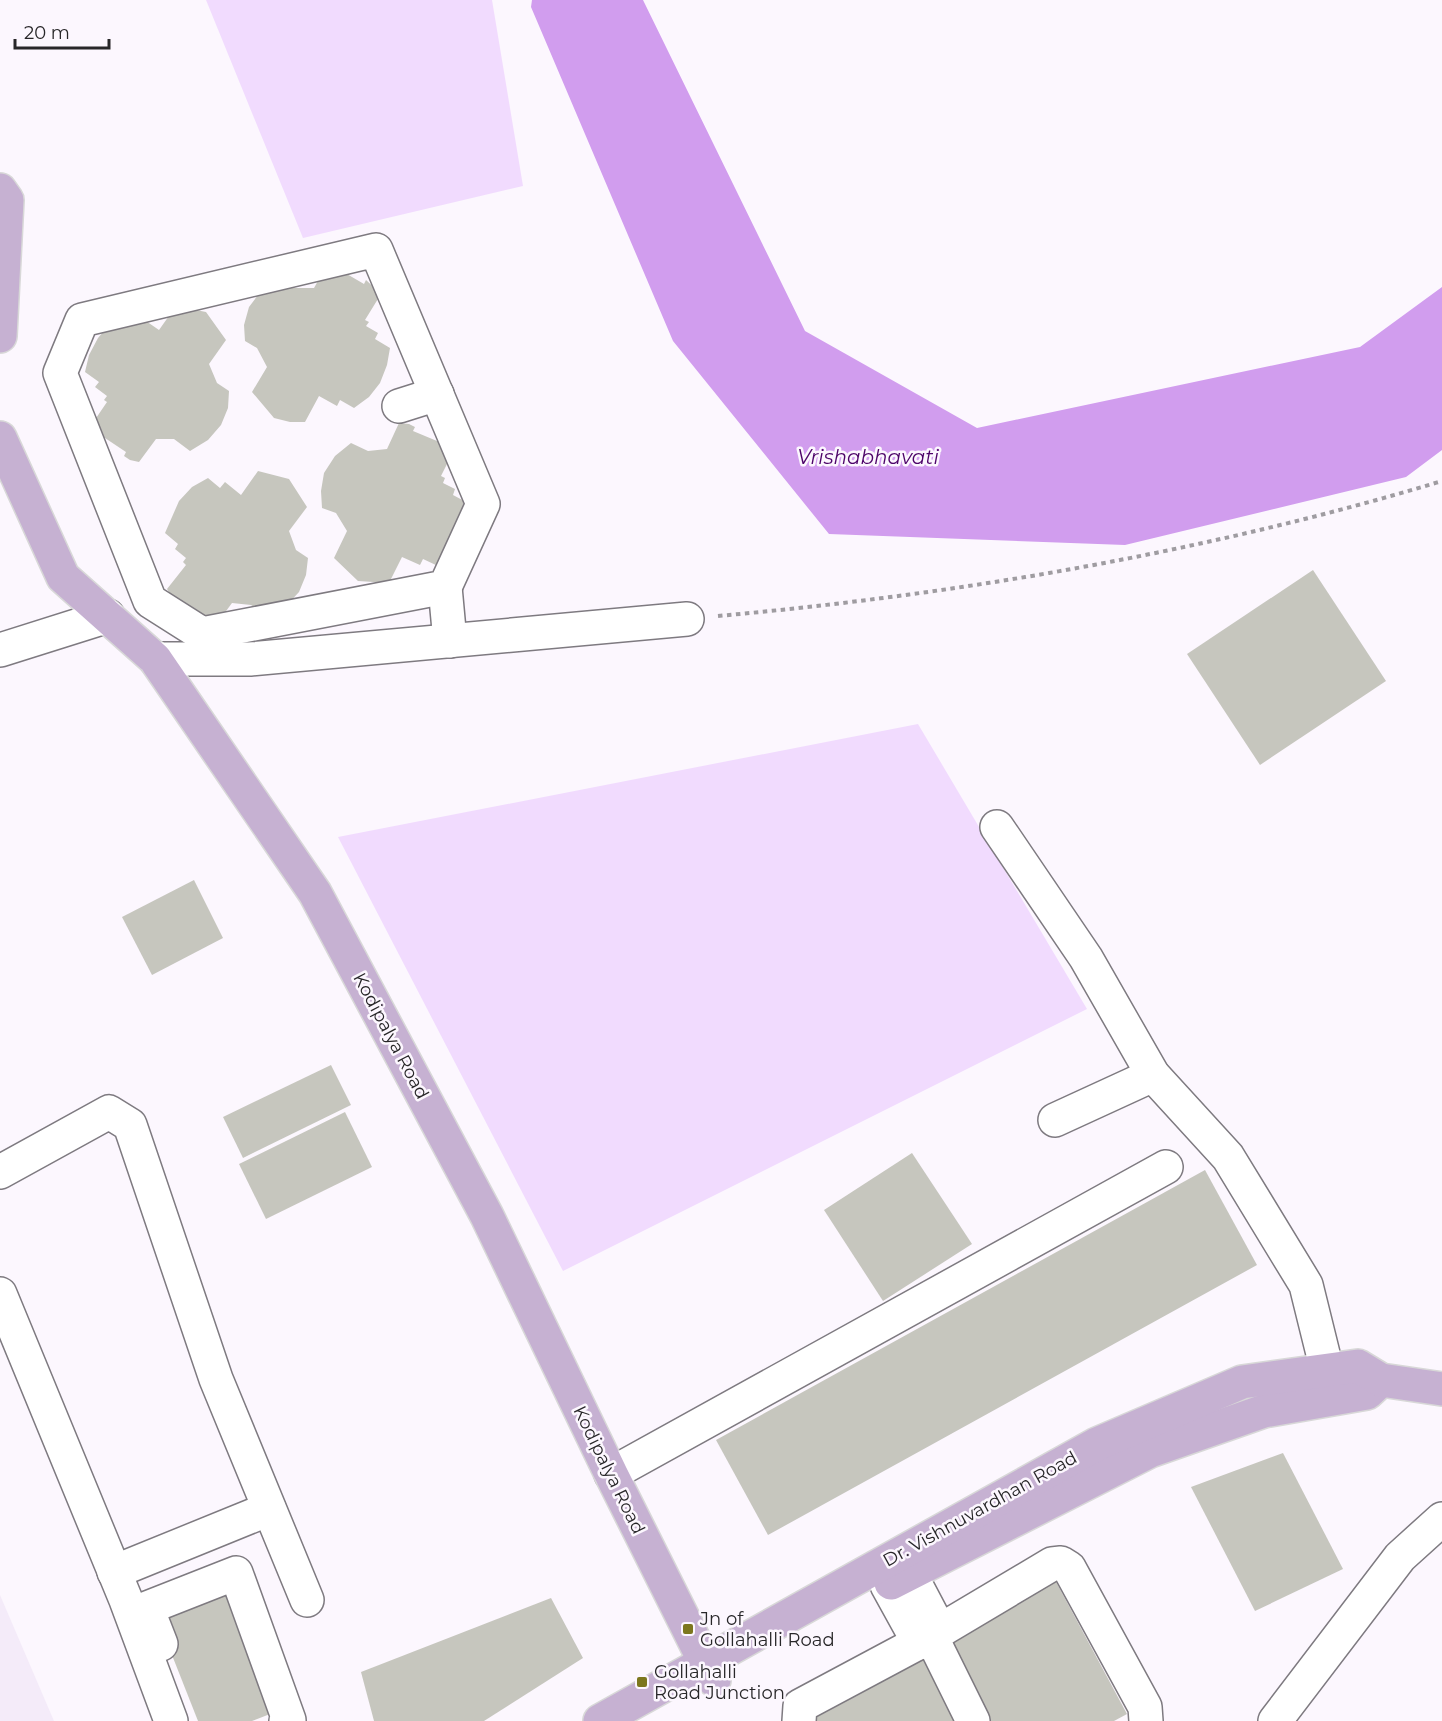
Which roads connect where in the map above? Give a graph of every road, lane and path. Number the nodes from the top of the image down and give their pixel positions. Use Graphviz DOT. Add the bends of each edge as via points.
graph roads {
  1 [pos="0,190"];
  2 [pos="0,336"];
  3 [pos="436,393"];
  4 [pos="399,406"];
  5 [pos="0,438"];
  6 [pos="1442,481"];
  7 [pos="445,587"];
  8 [pos="108,616"];
  9 [pos="687,619"];
  10 [pos="450,641"];
  11 [pos="0,650"];
  12 [pos="155,658"];
  13 [pos="998,827"];
  14 [pos="1153,1075"];
  15 [pos="1055,1120"];
  16 [pos="1166,1167"];
  17 [pos="0,1172"];
  18 [pos="0,1294"];
  19 [pos="1327,1370"];
  20 [pos="1381,1380"];
  21 [pos="1442,1389"];
  22 [pos="611,1474"];
  23 [pos="269,1509"];
  24 [pos="1442,1519"];
  25 [pos="114,1572"];
  26 [pos="898,1580"];
  27 [pos="307,1600"];
  28 [pos="930,1637"];
  29 [pos="710,1671"];
  30 [pos="171,1721"];
  31 [pos="189,1721"];
  32 [pos="286,1721"];
  33 [pos="600,1721"];
  34 [pos="636,1721"];
  35 [pos="799,1721"];
  36 [pos="973,1721"];
  37 [pos="1146,1721"];
  38 [pos="1275,1721"];
  1 -- 2 [label="main road" via="7,200"];
  3 -- 4 [label="street"];
  3 -- 7 [label="street" via="483,504"];
  3 -- 7 [label="street" via="376,250 82,320 60,373 150,601 202,634"];
  5 -- 8 [label="main road, Kodipalya Road" via="63,577"];
  6 -- 9 [label="path" via="1230,539 1107,562 944,589"];
  7 -- 10 [label="street"];
  8 -- 11 [label="street"];
  8 -- 12 [label="main road, Kodipalya Road"];
  9 -- 10 [label="street"];
  10 -- 12 [label="street" via="250,659"];
  12 -- 22 [label="main road, Kodipalya Road" via="315,893 487,1216"];
  13 -- 14 [label="street" via="1086,958"];
  14 -- 15 [label="street"];
  14 -- 19 [label="street" via="1228,1157 1306,1285"];
  16 -- 22 [label="street"];
  17 -- 23 [label="street" via="109,1112 130,1125 216,1379"];
  18 -- 25 [label="street"];
  19 -- 20 [label="main road, Dr. Vishnuvardhan Road" via="1358,1366"];
  19 -- 29 [label="main road, Dr. Vishnuvardhan Road" via="1242,1382 1097,1444"];
  20 -- 21 [label="main road, Dr. Vishnuvardhan Road"];
  20 -- 26 [label="main road, Dr. Vishnuvardhan Road" via="1367,1393 1264,1411 1150,1451"];
  22 -- 29 [label="main road, Kodipalya Road"];
  23 -- 25 [label="street"];
  23 -- 27 [label="street"];
  24 -- 38 [label="street" via="1400,1557"];
  25 -- 30 [label="street"];
  26 -- 28 [label="street"];
  26 -- 29 [label="main road, Dr. Vishnuvardhan Road"];
  28 -- 35 [label="street" via="800,1706"];
  28 -- 36 [label="street"];
  28 -- 37 [label="street" via="1052,1564 1061,1563 1068,1568 1140,1697"];
  29 -- 33 [label="main road, Dr. Vishnuvardhan Road"];
  29 -- 34 [label="main road, Dr. Vishnuvardhan Road"];
  31 -- 32 [label="street" via="147,1608 236,1574 289,1720"];
}
